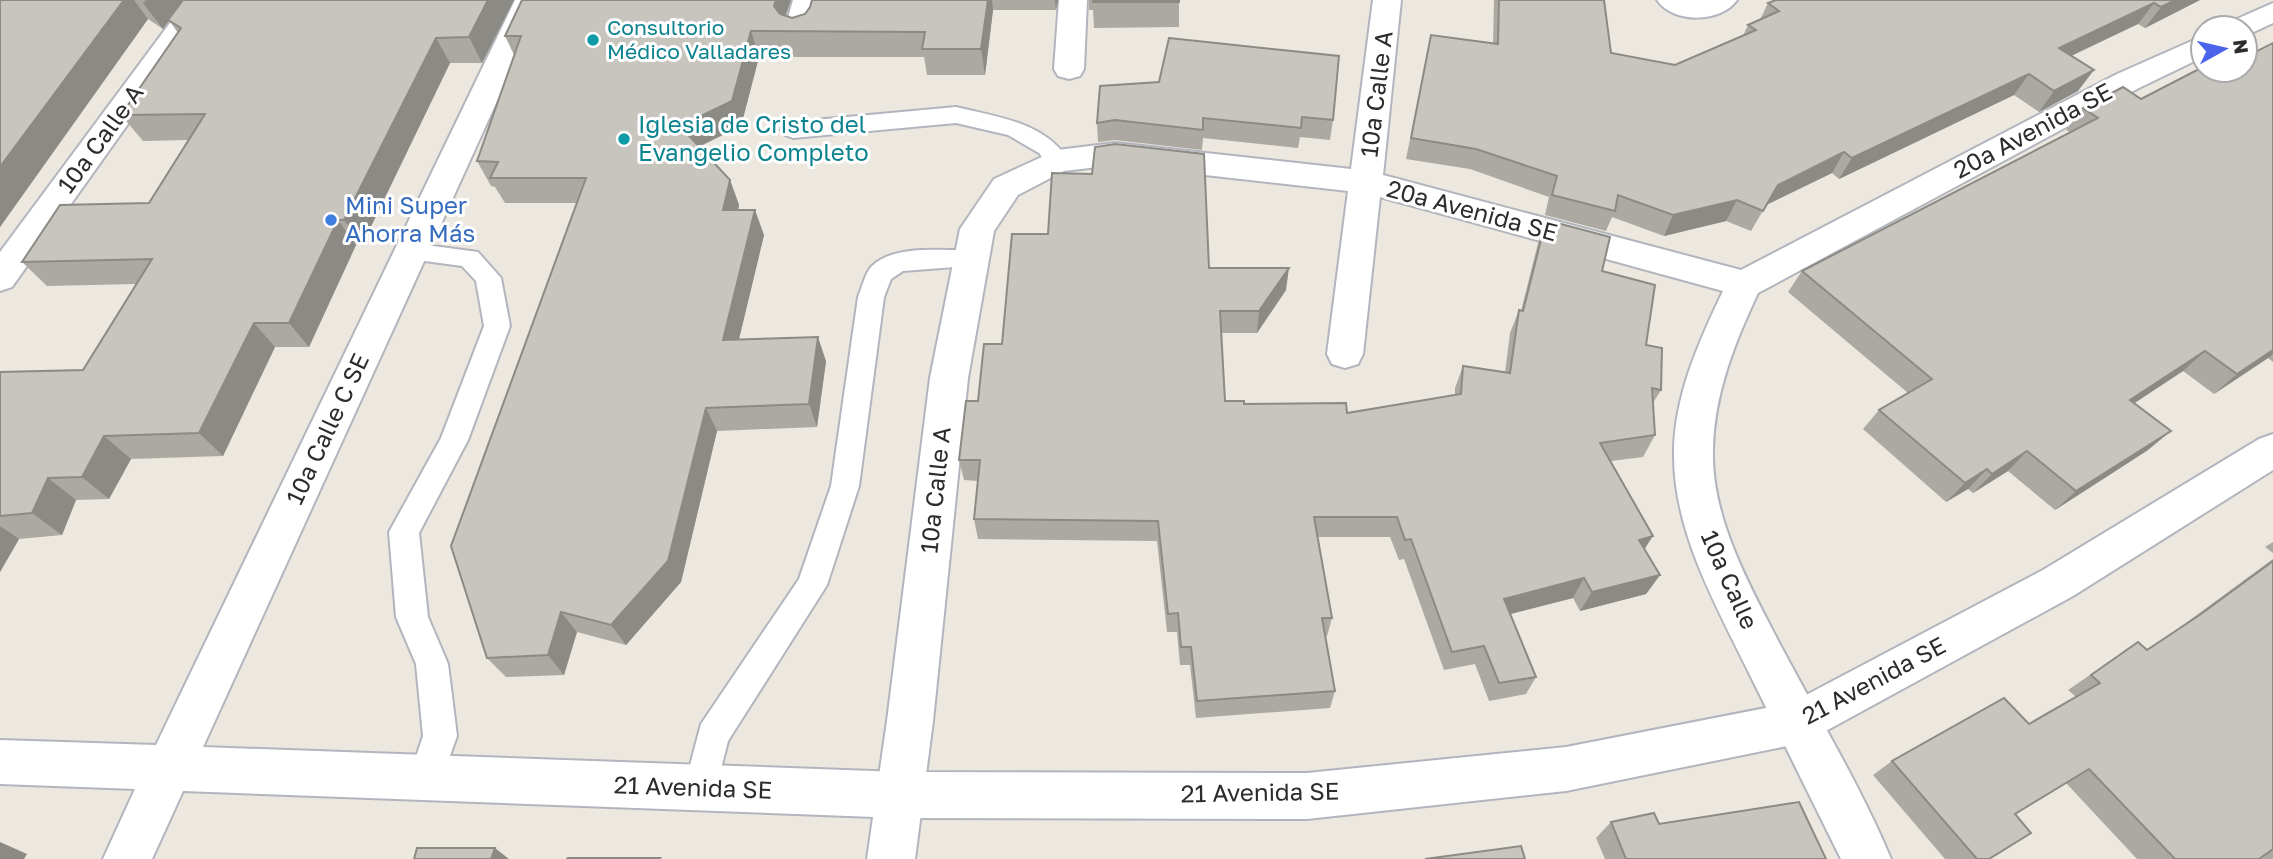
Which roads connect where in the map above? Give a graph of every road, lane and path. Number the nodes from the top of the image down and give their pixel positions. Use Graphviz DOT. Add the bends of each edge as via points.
graph roads {
  1 [pos="202,0"];
  2 [pos="529,0"];
  3 [pos="807,0"];
  4 [pos="1073,0"];
  5 [pos="1387,0"];
  6 [pos="1723,0"];
  7 [pos="1675,4"];
  8 [pos="799,32"];
  9 [pos="2189,53"];
  10 [pos="1069,69"];
  11 [pos="793,130"];
  12 [pos="1057,161"];
  13 [pos="1366,182"];
  14 [pos="411,252"];
  15 [pos="971,259"];
  16 [pos="0,278"];
  17 [pos="1744,284"];
  18 [pos="1345,354"];
  19 [pos="2273,450"];
  20 [pos="1797,723"];
  21 [pos="0,762"];
  22 [pos="169,769"];
  23 [pos="426,778"];
  24 [pos="702,788"];
  25 [pos="901,795"];
  26 [pos="128,859"];
  27 [pos="891,859"];
  28 [pos="1867,859"];
  1 -- 16 [label="street, 10a Calle A"];
  2 -- 14 [label="street, 10a Calle C SE"];
  3 -- 8 [label="street"];
  4 -- 10 [label="street"];
  5 -- 13 [label="street, 10a Calle A"];
  6 -- 7 [label="street" via="1698,9"];
  9 -- 17 [label="street, 20a Avenida SE"];
  11 -- 12 [label="lane" via="956,115 1015,129 1046,147"];
  12 -- 13 [label="street, 20a Avenida SE" via="1115,154"];
  12 -- 15 [label="street, 10a Calle A" via="1006,187 977,229"];
  13 -- 17 [label="street, 20a Avenida SE"];
  13 -- 18 [label="street, 10a Calle A"];
  14 -- 22 [label="street, 10a Calle C SE"];
  14 -- 23 [label="lane" via="469,258 488,278 497,326 454,440 404,532 412,618 432,664 440,736"];
  15 -- 24 [label="lane" via="898,262 881,273 871,297 845,486 812,585 713,735"];
  15 -- 25 [label="street, 10a Calle A" via="949,378"];
  17 -- 20 [label="street, 10a Calle" via="1704,379 1693,452 1702,520"];
  19 -- 20 [label="street, 21 Avenida SE" via="2058,583"];
  20 -- 25 [label="street, 21 Avenida SE" via="1566,769 1307,796"];
  20 -- 28 [label="street, 10a Calle"];
  21 -- 22 [label="street, 21 Avenida SE"];
  22 -- 23 [label="street, 21 Avenida SE"];
  22 -- 26 [label="street, 10a Calle C SE"];
  23 -- 24 [label="street, 21 Avenida SE"];
  24 -- 25 [label="street, 21 Avenida SE"];
  25 -- 27 [label="street, 10a Calle A"];
}
